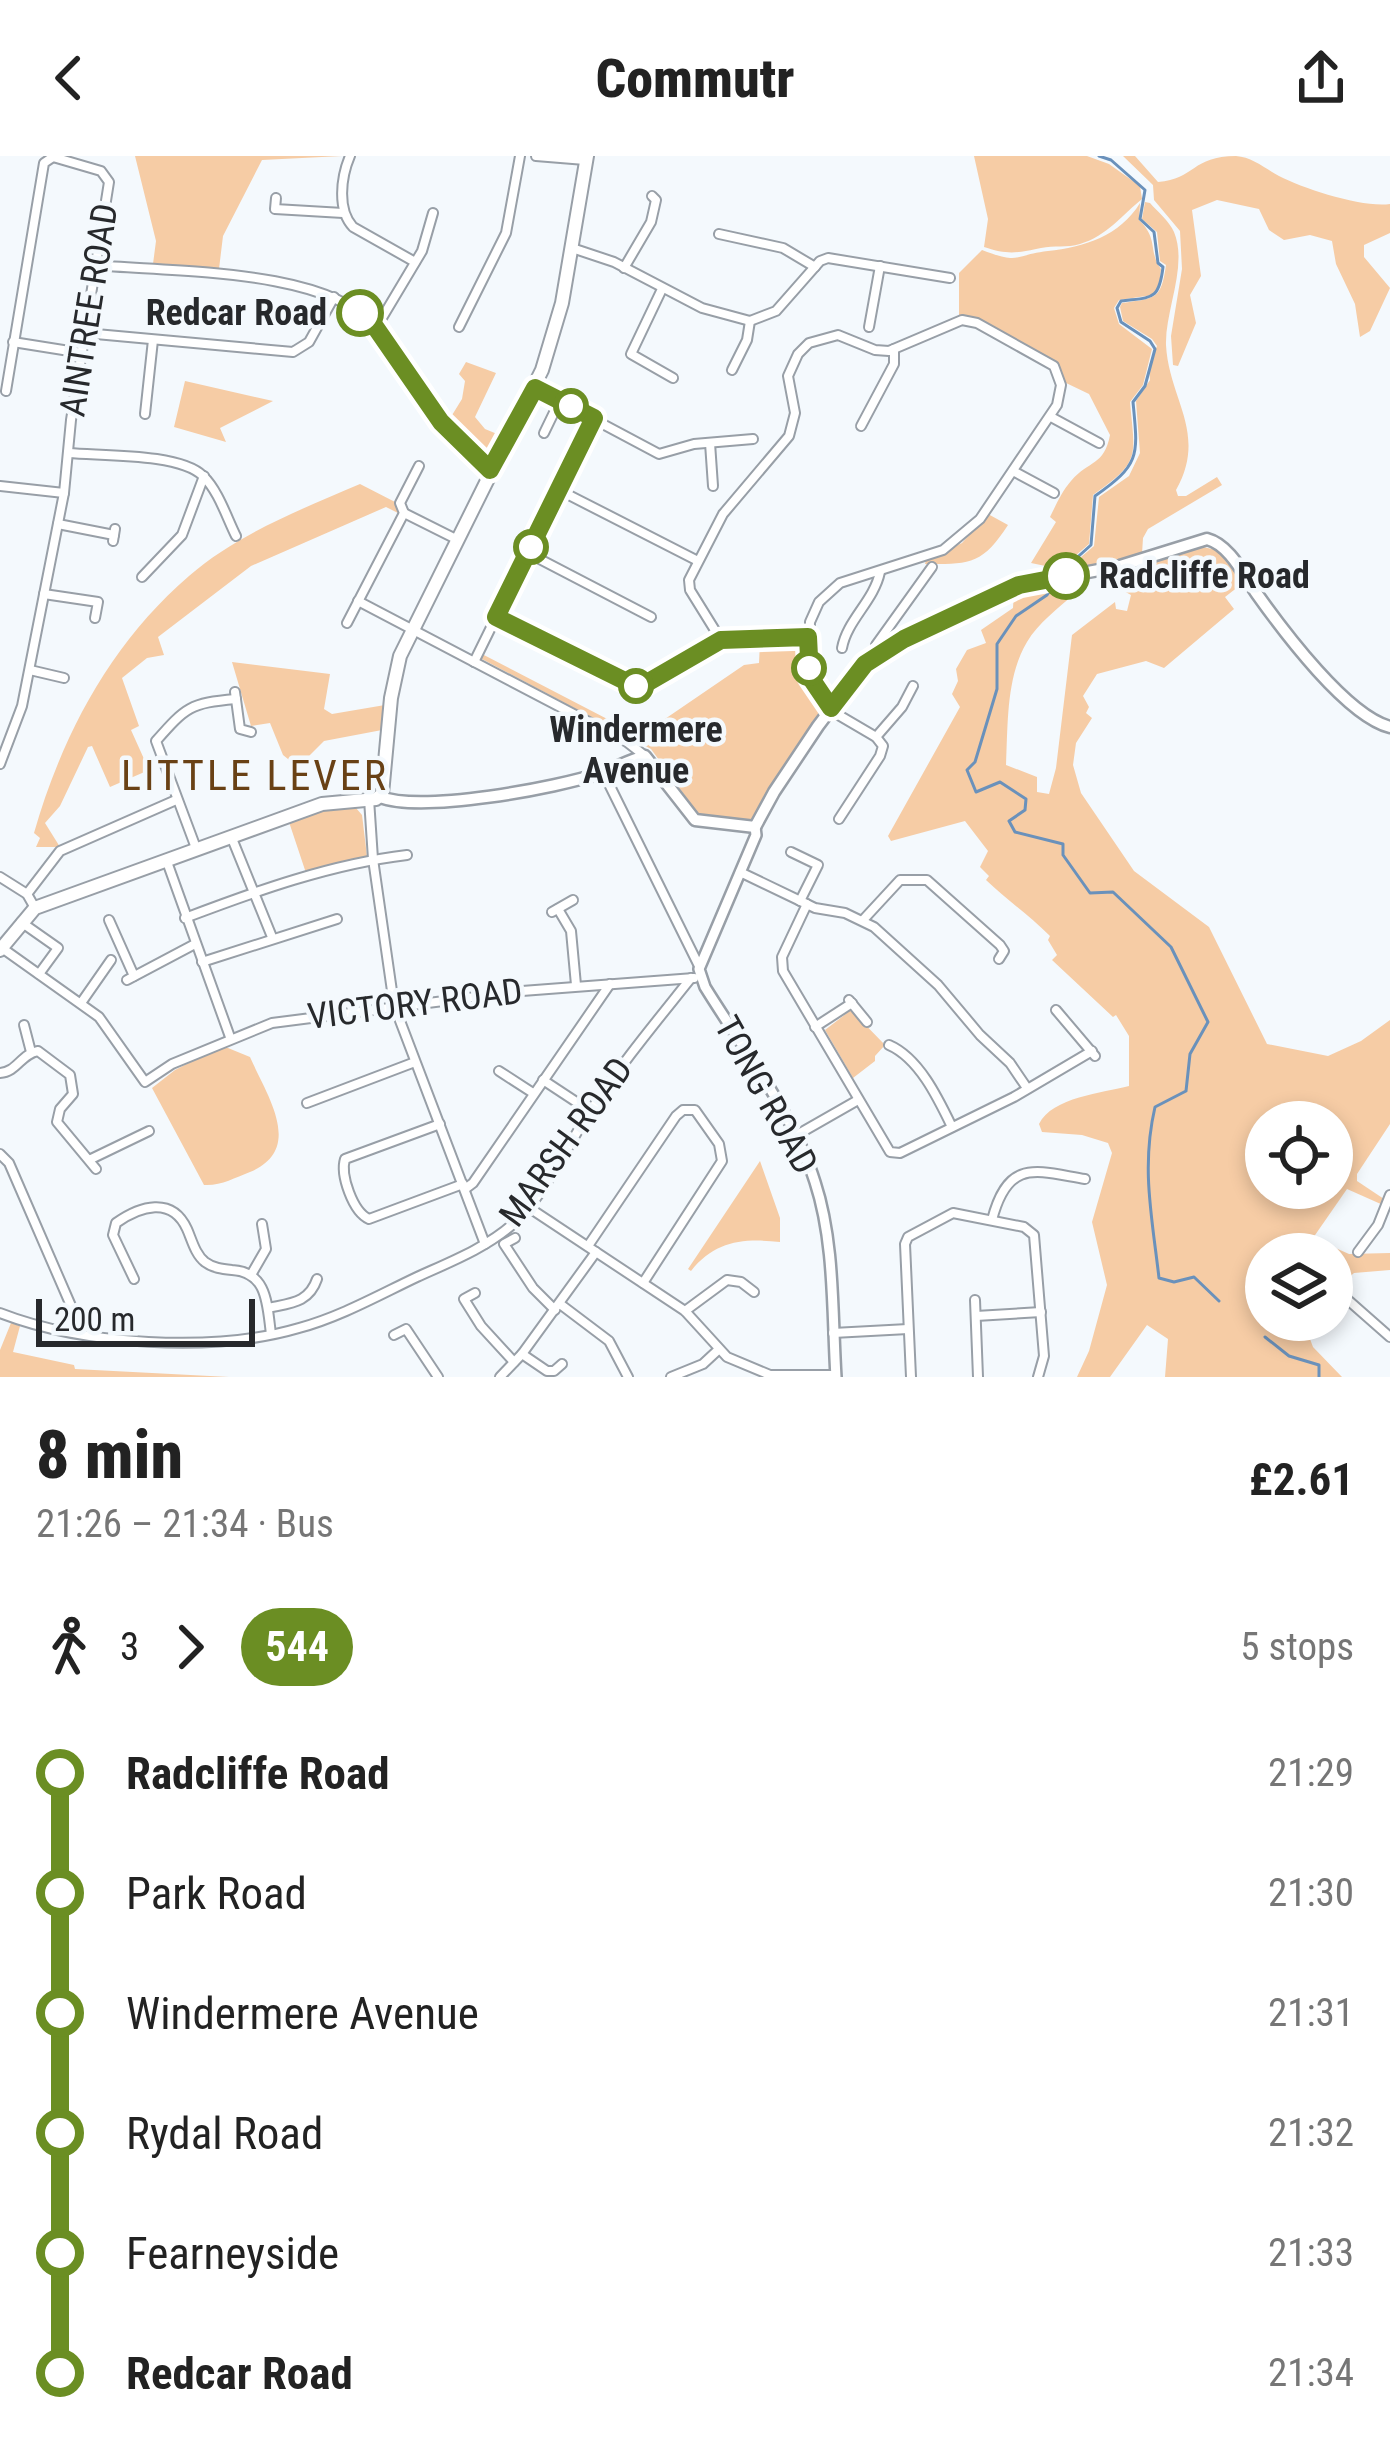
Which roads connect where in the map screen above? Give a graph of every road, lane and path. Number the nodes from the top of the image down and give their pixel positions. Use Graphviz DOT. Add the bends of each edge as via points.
graph roads {
  1 [pos="350,156"];
  2 [pos="520,156"];
  3 [pos="536,156"];
  4 [pos="587,158"];
  5 [pos="652,196"];
  6 [pos="276,198"];
  7 [pos="343,213"];
  8 [pos="433,213"];
  9 [pos="719,234"];
  10 [pos="572,248"];
  11 [pos="415,262"];
  12 [pos="95,265"];
  13 [pos="880,266"];
  14 [pos="815,267"];
  15 [pos="624,268"];
  16 [pos="950,278"];
  17 [pos="662,290"];
  18 [pos="334,297"];
  19 [pos="750,321"];
  20 [pos="376,328"];
  21 [pos="459,328"];
  22 [pos="869,328"];
  23 [pos="85,333"];
  24 [pos="153,340"];
  25 [pos="13,342"];
  26 [pos="894,349"];
  27 [pos="82,353"];
  28 [pos="732,370"];
  29 [pos="673,378"];
  30 [pos="535,388"];
  31 [pos="6,391"];
  32 [pos="560,400"];
  33 [pos="146,414"];
  34 [pos="1051,417"];
  35 [pos="594,418"];
  36 [pos="861,427"];
  37 [pos="544,433"];
  38 [pos="749,442"];
  39 [pos="710,443"];
  40 [pos="1099,443"];
  41 [pos="69,453"];
  42 [pos="490,470"];
  43 [pos="414,471"];
  44 [pos="1013,471"];
  45 [pos="204,476"];
  46 [pos="709,481"];
  47 [pos="0,486"];
  48 [pos="559,490"];
  49 [pos="1047,492"];
  50 [pos="64,493"];
  51 [pos="404,513"];
  52 [pos="58,524"];
  53 [pos="114,535"];
  54 [pos="236,536"];
  55 [pos="458,540"];
  56 [pos="528,553"];
  57 [pos="698,560"];
  58 [pos="932,567"];
  59 [pos="880,572"];
  60 [pos="142,577"];
  61 [pos="44,594"];
  62 [pos="358,602"];
  63 [pos="651,616"];
  64 [pos="496,617"];
  65 [pos="95,618"];
  66 [pos="347,623"];
  67 [pos="411,629"];
  68 [pos="808,637"];
  69 [pos="721,640"];
  70 [pos="882,647"];
  71 [pos="842,648"];
  72 [pos="474,662"];
  73 [pos="30,670"];
  74 [pos="64,678"];
  75 [pos="913,686"];
  76 [pos="831,709"];
  77 [pos="1390,727"];
  78 [pos="251,731"];
  79 [pos="876,737"];
  80 [pos="645,756"];
  81 [pos="0,764"];
  82 [pos="603,772"];
  83 [pos="374,798"];
  84 [pos="176,800"];
  85 [pos="838,819"];
  86 [pos="755,827"];
  87 [pos="231,836"];
  88 [pos="196,848"];
  89 [pos="791,852"];
  90 [pos="407,855"];
  91 [pos="166,859"];
  92 [pos="373,859"];
  93 [pos="828,861"];
  94 [pos="817,867"];
  95 [pos="740,872"];
  96 [pos="0,877"];
  97 [pos="253,892"];
  98 [pos="27,895"];
  99 [pos="573,900"];
  100 [pos="803,903"];
  101 [pos="35,908"];
  102 [pos="185,918"];
  103 [pos="337,919"];
  104 [pos="109,920"];
  105 [pos="863,920"];
  106 [pos="20,922"];
  107 [pos="272,937"];
  108 [pos="195,944"];
  109 [pos="0,948"];
  110 [pos="999,959"];
  111 [pos="202,962"];
  112 [pos="110,966"];
  113 [pos="39,974"];
  114 [pos="697,974"];
  115 [pos="610,983"];
  116 [pos="576,986"];
  117 [pos="80,1003"];
  118 [pos="394,1005"];
  119 [pos="1055,1013"];
  120 [pos="867,1022"];
  121 [pos="815,1027"];
  122 [pos="28,1030"];
  123 [pos="230,1037"];
  124 [pos="889,1045"];
  125 [pos="31,1052"];
  126 [pos="415,1062"];
  127 [pos="499,1071"];
  128 [pos="0,1073"];
  129 [pos="543,1080"];
  130 [pos="1027,1088"];
  131 [pos="533,1094"];
  132 [pos="858,1100"];
  133 [pos="307,1103"];
  134 [pos="590,1111"];
  135 [pos="440,1124"];
  136 [pos="952,1127"];
  137 [pos="149,1131"];
  138 [pos="795,1136"];
  139 [pos="0,1154"];
  140 [pos="91,1160"];
  141 [pos="96,1169"];
  142 [pos="1085,1179"];
  143 [pos="464,1186"];
  144 [pos="1390,1195"];
  145 [pos="528,1207"];
  146 [pos="992,1220"];
  147 [pos="261,1221"];
  148 [pos="515,1238"];
  149 [pos="485,1244"];
  150 [pos="1359,1247"];
  151 [pos="592,1249"];
  152 [pos="134,1272"];
  153 [pos="251,1275"];
  154 [pos="643,1283"];
  155 [pos="752,1285"];
  156 [pos="326,1291"];
  157 [pos="475,1293"];
  158 [pos="975,1300"];
  159 [pos="1353,1302"];
  160 [pos="557,1307"];
  161 [pos="268,1308"];
  162 [pos="685,1311"];
  163 [pos="1041,1312"];
  164 [pos="0,1313"];
  165 [pos="976,1316"];
  166 [pos="908,1329"];
  167 [pos="77,1332"];
  168 [pos="833,1333"];
  169 [pos="272,1334"];
  170 [pos="394,1335"];
  171 [pos="1390,1336"];
  172 [pos="717,1351"];
  173 [pos="522,1354"];
  174 [pos="514,1362"];
  175 [pos="562,1364"];
  176 [pos="770,1376"];
  177 [pos="836,1376"];
  178 [pos="438,1377"];
  179 [pos="500,1377"];
  180 [pos="628,1377"];
  181 [pos="671,1377"];
  182 [pos="911,1377"];
  183 [pos="978,1377"];
  184 [pos="1038,1377"];
  1 -- 7 [label="street"];
  2 -- 21 [label="street" via="506,233"];
  3 -- 4 [label="street"];
  4 -- 10 [label="main road"];
  5 -- 15 [label="street" via="651,223"];
  6 -- 7 [label="street" via="275,209"];
  7 -- 11 [label="street"];
  8 -- 11 [label="street"];
  9 -- 14 [label="street" via="783,248"];
  10 -- 15 [label="street"];
  10 -- 30 [label="main road"];
  11 -- 20 [label="street"];
  12 -- 18 [label="street" via="279,281"];
  12 -- 23 [label="street, AINTREE ROAD"];
  12 -- 25 [label="street, AINTREE ROAD" via="109,178 49,158"];
  13 -- 14 [label="street" via="828,258"];
  13 -- 16 [label="street"];
  13 -- 22 [label="street"];
  14 -- 19 [label="street" via="776,310"];
  15 -- 17 [label="street"];
  17 -- 19 [label="street"];
  17 -- 29 [label="street" via="631,354"];
  18 -- 20 [label="street"];
  18 -- 24 [label="street" via="309,342 293,352"];
  19 -- 28 [label="street"];
  20 -- 42 [label="street" via="429,407"];
  23 -- 24 [label="street"];
  23 -- 27 [label="street, AINTREE ROAD"];
  24 -- 33 [label="street"];
  25 -- 27 [label="street"];
  25 -- 31 [label="street, AINTREE ROAD"];
  26 -- 34 [label="street" via="950,322 977,323 1057,370 1060,398"];
  26 -- 36 [label="street"];
  26 -- 57 [label="street" via="838,335 802,348 788,376 795,413 789,436 725,511"];
  27 -- 41 [label="street, AINTREE ROAD"];
  30 -- 32 [label="street"];
  30 -- 42 [label="main road"];
  32 -- 35 [label="street"];
  32 -- 37 [label="street"];
  34 -- 40 [label="street"];
  34 -- 44 [label="street"];
  35 -- 39 [label="street" via="659,454"];
  35 -- 48 [label="street"];
  38 -- 39 [label="street"];
  39 -- 46 [label="street"];
  41 -- 45 [label="street" via="168,461"];
  41 -- 50 [label="street, AINTREE ROAD"];
  42 -- 55 [label="main road"];
  43 -- 51 [label="street" via="400,503"];
  44 -- 49 [label="street"];
  44 -- 59 [label="street" via="961,537"];
  45 -- 54 [label="street"];
  45 -- 60 [label="street" via="182,535"];
  47 -- 50 [label="street"];
  48 -- 56 [label="street"];
  48 -- 57 [label="street"];
  50 -- 52 [label="street, AINTREE ROAD"];
  51 -- 55 [label="street"];
  51 -- 62 [label="street"];
  52 -- 53 [label="street"];
  52 -- 61 [label="street, AINTREE ROAD"];
  55 -- 67 [label="main road"];
  56 -- 63 [label="street"];
  56 -- 64 [label="street"];
  57 -- 69 [label="street" via="689,586"];
  58 -- 70 [label="street"];
  59 -- 68 [label="street" via="824,595"];
  59 -- 71 [label="street"];
  61 -- 65 [label="street" via="98,602"];
  61 -- 73 [label="street, AINTREE ROAD"];
  62 -- 66 [label="street"];
  62 -- 67 [label="street"];
  64 -- 69 [label="street" via="638,686"];
  64 -- 72 [label="street"];
  67 -- 72 [label="street"];
  67 -- 83 [label="main road"];
  68 -- 69 [label="street"];
  68 -- 76 [label="street" via="810,677"];
  70 -- 76 [label="main road"];
  70 -- 77 [label="main road" via="1019,585 1207,539 1350,705"];
  72 -- 80 [label="street"];
  73 -- 74 [label="street"];
  73 -- 81 [label="street, AINTREE ROAD"];
  75 -- 79 [label="street"];
  76 -- 79 [label="street"];
  76 -- 86 [label="main road"];
  78 -- 84 [label="street" via="240,729 236,695 182,710 156,741"];
  79 -- 85 [label="street" via="883,751"];
  80 -- 82 [label="main road"];
  80 -- 86 [label="main road" via="695,820"];
  82 -- 83 [label="main road" via="516,793"];
  82 -- 114 [label="street"];
  83 -- 87 [label="main road" via="322,804"];
  83 -- 92 [label="street"];
  84 -- 88 [label="street"];
  84 -- 98 [label="street" via="60,851"];
  86 -- 95 [label="street"];
  87 -- 88 [label="main road"];
  87 -- 97 [label="street"];
  88 -- 91 [label="main road"];
  89 -- 94 [label="street"];
  90 -- 92 [label="street"];
  91 -- 101 [label="main road"];
  91 -- 102 [label="street"];
  92 -- 97 [label="street"];
  92 -- 118 [label="street"];
  93 -- 94 [label="street"];
  94 -- 100 [label="street"];
  95 -- 100 [label="street"];
  95 -- 114 [label="street"];
  96 -- 98 [label="street"];
  97 -- 102 [label="street"];
  97 -- 107 [label="street"];
  98 -- 101 [label="street"];
  99 -- 116 [label="street" via="555,911 571,931"];
  100 -- 105 [label="street"];
  100 -- 121 [label="street" via="782,964"];
  101 -- 106 [label="main road"];
  102 -- 108 [label="street"];
  103 -- 107 [label="street"];
  104 -- 108 [label="street" via="130,978"];
  105 -- 110 [label="street" via="900,880 927,880 1004,948"];
  105 -- 130 [label="street" via="938,986"];
  106 -- 109 [label="main road"];
  106 -- 113 [label="street" via="58,947"];
  107 -- 111 [label="street"];
  108 -- 111 [label="street"];
  109 -- 113 [label="street"];
  111 -- 123 [label="street"];
  112 -- 117 [label="street"];
  113 -- 117 [label="street"];
  114 -- 115 [label="street, VICTORY ROAD"];
  114 -- 134 [label="street, MARSH ROAD"];
  114 -- 138 [label="street, TONG ROAD"];
  115 -- 116 [label="street, VICTORY ROAD"];
  115 -- 129 [label="street"];
  116 -- 118 [label="street, VICTORY ROAD"];
  117 -- 123 [label="street, VICTORY ROAD" via="109,1027 142,1082"];
  118 -- 123 [label="street, VICTORY ROAD"];
  118 -- 126 [label="street"];
  119 -- 130 [label="street" via="1094,1053"];
  120 -- 121 [label="street" via="850,1001"];
  121 -- 132 [label="street"];
  122 -- 125 [label="street"];
  124 -- 136 [label="street" via="923,1078"];
  125 -- 128 [label="street"];
  125 -- 140 [label="street" via="45,1053 74,1081 57,1122"];
  126 -- 133 [label="street"];
  126 -- 135 [label="street"];
  127 -- 131 [label="street"];
  129 -- 131 [label="street"];
  129 -- 134 [label="street"];
  130 -- 136 [label="street"];
  131 -- 143 [label="street"];
  132 -- 136 [label="street" via="894,1154"];
  132 -- 138 [label="street"];
  134 -- 145 [label="street, MARSH ROAD"];
  135 -- 143 [label="street"];
  135 -- 143 [label="street" via="345,1159 358,1212 369,1219"];
  137 -- 140 [label="street"];
  138 -- 168 [label="street, TONG ROAD" via="820,1200"];
  139 -- 167 [label="street"];
  140 -- 141 [label="street"];
  142 -- 146 [label="street" via="1051,1170 1020,1176 1001,1192"];
  143 -- 149 [label="street"];
  144 -- 150 [label="street"];
  145 -- 149 [label="street, MARSH ROAD"];
  145 -- 151 [label="street"];
  146 -- 163 [label="street" via="1034,1235"];
  146 -- 166 [label="street" via="948,1214 908,1237"];
  147 -- 153 [label="street" via="266,1249"];
  148 -- 160 [label="street" via="504,1244 532,1288"];
  149 -- 169 [label="street, MARSH ROAD" via="353,1307"];
  151 -- 154 [label="street"];
  151 -- 154 [label="street" via="676,1116 695,1110 722,1161"];
  151 -- 160 [label="street"];
  152 -- 153 [label="street" via="113,1228 156,1206 179,1216 204,1261"];
  153 -- 161 [label="street"];
  154 -- 162 [label="street"];
  155 -- 162 [label="street" via="722,1282"];
  156 -- 161 [label="street" via="316,1282 300,1301"];
  157 -- 174 [label="street" via="464,1299 470,1310"];
  158 -- 165 [label="street"];
  159 -- 171 [label="street"];
  160 -- 173 [label="street"];
  160 -- 180 [label="street" via="609,1341"];
  161 -- 169 [label="street"];
  162 -- 172 [label="street"];
  163 -- 165 [label="street"];
  163 -- 184 [label="street"];
  164 -- 167 [label="street, MARSH ROAD"];
  165 -- 183 [label="street"];
  166 -- 168 [label="street"];
  166 -- 182 [label="street"];
  167 -- 169 [label="street, MARSH ROAD" via="204,1341"];
  168 -- 177 [label="street, TONG ROAD"];
  170 -- 178 [label="street" via="406,1329"];
  172 -- 176 [label="street"];
  172 -- 181 [label="street"];
  173 -- 174 [label="street"];
  173 -- 175 [label="street" via="547,1371"];
  174 -- 179 [label="street"];
  176 -- 177 [label="street"];
}
